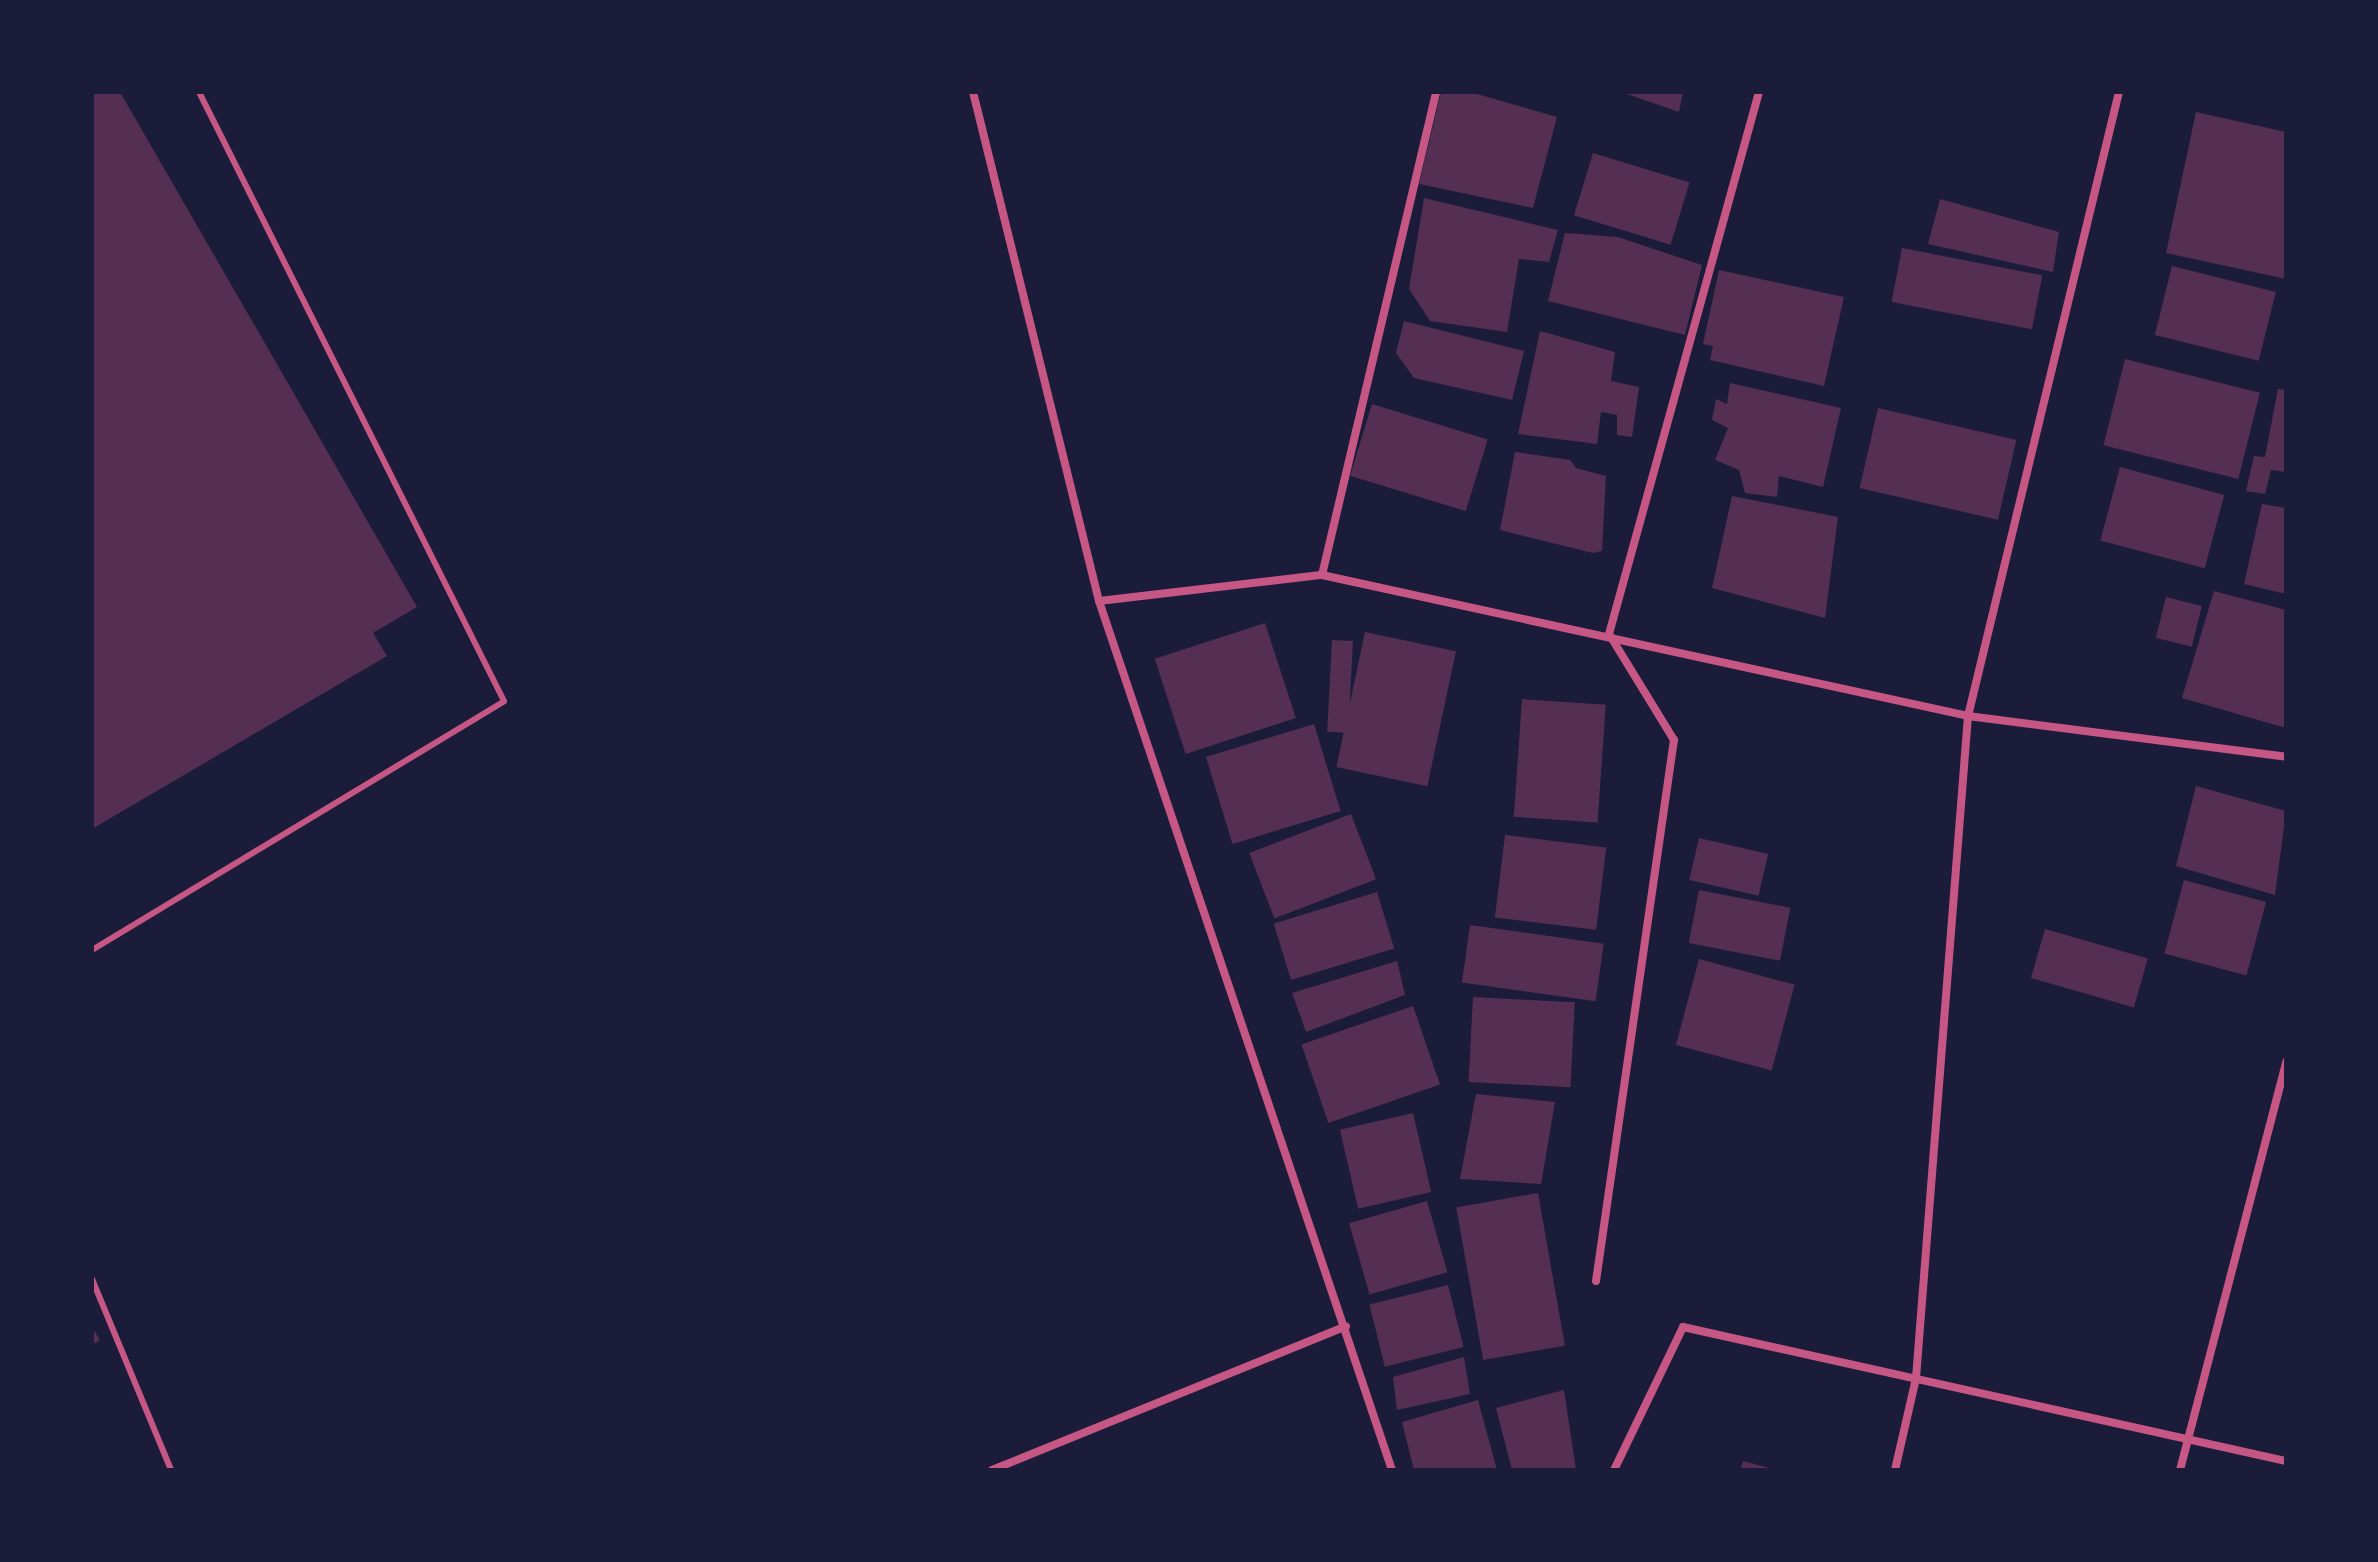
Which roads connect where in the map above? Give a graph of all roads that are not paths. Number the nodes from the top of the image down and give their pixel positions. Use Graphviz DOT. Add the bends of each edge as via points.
graph roads {
  1 [pos="199,92"];
  2 [pos="973,92"];
  3 [pos="1436,92"];
  4 [pos="1759,92"];
  5 [pos="2119,92"];
  6 [pos="1322,575"];
  7 [pos="1099,601"];
  8 [pos="1609,634"];
  9 [pos="1968,716"];
  10 [pos="2286,757"];
  11 [pos="92,950"];
  12 [pos="2286,1062"];
  13 [pos="92,1279"];
  14 [pos="1596,1281"];
  15 [pos="1346,1326"];
  16 [pos="1916,1378"];
  17 [pos="2187,1437"];
  18 [pos="2286,1461"];
  19 [pos="171,1470"];
  20 [pos="992,1470"];
  21 [pos="1392,1470"];
  22 [pos="1614,1470"];
  23 [pos="1895,1470"];
  24 [pos="2180,1470"];
  1 -- 11 [label="lane" via="504,701"];
  2 -- 7 [label="street"];
  3 -- 6 [label="street"];
  4 -- 8 [label="street"];
  5 -- 9 [label="street"];
  6 -- 7 [label="street"];
  6 -- 8 [label="street"];
  7 -- 15 [label="street"];
  8 -- 9 [label="street"];
  8 -- 14 [label="street" via="1674,740"];
  9 -- 10 [label="street"];
  9 -- 16 [label="street"];
  12 -- 17 [label="street"];
  13 -- 19 [label="lane"];
  15 -- 20 [label="street"];
  15 -- 21 [label="street"];
  16 -- 17 [label="street"];
  16 -- 22 [label="street" via="1683,1327"];
  16 -- 23 [label="street"];
  17 -- 18 [label="street"];
  17 -- 24 [label="street"];
}
